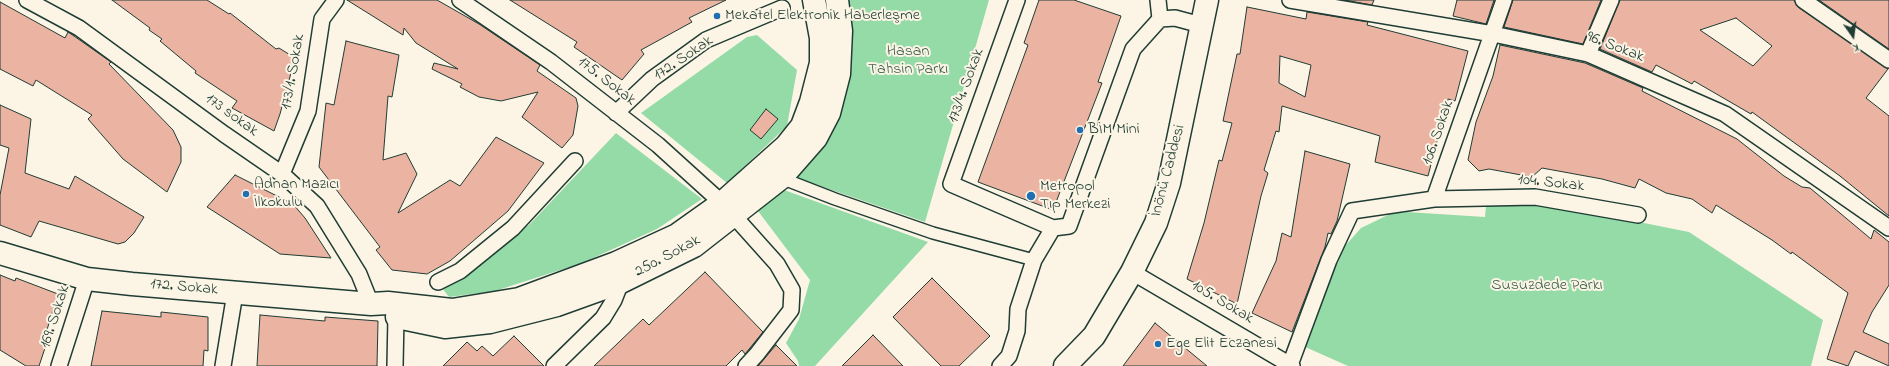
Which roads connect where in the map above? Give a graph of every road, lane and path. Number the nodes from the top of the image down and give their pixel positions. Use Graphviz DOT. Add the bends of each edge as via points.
graph roads {
  1 [pos="27,0"];
  2 [pos="336,0"];
  3 [pos="460,0"];
  4 [pos="814,0"];
  5 [pos="837,0"];
  6 [pos="1017,0"];
  7 [pos="1158,0"];
  8 [pos="1207,0"];
  9 [pos="1290,0"];
  10 [pos="1504,0"];
  11 [pos="1611,0"];
  12 [pos="1803,0"];
  13 [pos="782,8"];
  14 [pos="1160,19"];
  15 [pos="1201,25"];
  16 [pos="1493,34"];
  17 [pos="1588,54"];
  18 [pos="1889,60"];
  19 [pos="616,113"];
  20 [pos="575,161"];
  21 [pos="282,174"];
  22 [pos="781,178"];
  23 [pos="1434,199"];
  24 [pos="728,209"];
  25 [pos="1638,215"];
  26 [pos="1053,228"];
  27 [pos="1889,228"];
  28 [pos="0,253"];
  29 [pos="1034,260"];
  30 [pos="619,272"];
  31 [pos="1132,272"];
  32 [pos="87,280"];
  33 [pos="438,282"];
  34 [pos="235,293"];
  35 [pos="371,304"];
  36 [pos="396,316"];
  37 [pos="59,366"];
  38 [pos="223,366"];
  39 [pos="395,366"];
  40 [pos="554,366"];
  41 [pos="746,366"];
  42 [pos="1000,366"];
  43 [pos="1065,366"];
  44 [pos="1291,366"];
  1 -- 21 [label="street, 173 sokak" via="79,28"];
  2 -- 21 [label="street, 173/1. Sokak" via="322,19 308,111"];
  3 -- 19 [label="street, 175. Sokak" via="550,62"];
  4 -- 24 [label="main road, 250. Sokak" via="821,63 802,126"];
  5 -- 22 [label="main road, 250. Sokak" via="841,31 839,74 829,114 816,138"];
  6 -- 26 [label="street, 173/4. Sokak" via="951,184"];
  7 -- 14 [label="street"];
  8 -- 15 [label="main road, İnönü Caddesi"];
  9 -- 16 [label="street, 96. Sokak"];
  10 -- 16 [label="street, 106. Sokak"];
  11 -- 17 [label="street"];
  12 -- 18 [label="street"];
  13 -- 19 [label="street, 172. Sokak" via="706,40 652,79"];
  14 -- 15 [label="street" via="1174,18"];
  14 -- 26 [label="street" via="1133,49 1069,226"];
  15 -- 31 [label="main road, İnönü Caddesi" via="1169,183 1156,223"];
  16 -- 17 [label="street, 96. Sokak"];
  16 -- 23 [label="street, 106. Sokak"];
  17 -- 27 [label="street, 96. Sokak" via="1725,114"];
  19 -- 24 [label="street, 175. Sokak" via="658,145"];
  20 -- 33 [label="street" via="513,228 460,271"];
  21 -- 35 [label="street, 173 sokak" via="317,206 360,274"];
  22 -- 24 [label="main road, 250. Sokak"];
  22 -- 29 [label="street" via="933,233"];
  23 -- 25 [label="street, 104. Sokak" via="1535,197"];
  23 -- 44 [label="street" via="1352,211 1329,260"];
  24 -- 30 [label="main road, 250. Sokak" via="677,235"];
  24 -- 41 [label="street" via="777,264 792,290 791,310"];
  26 -- 29 [label="street"];
  28 -- 32 [label="main road, 172. Sokak"];
  29 -- 42 [label="street" via="1018,309 1017,331 1009,356"];
  30 -- 35 [label="main road, 250. Sokak" via="519,298 452,310 388,303"];
  30 -- 36 [label="main road, 250. Sokak" via="557,306 490,322 445,326"];
  30 -- 40 [label="street" via="614,300 602,318"];
  31 -- 43 [label="main road, İnönü Caddesi" via="1094,336"];
  31 -- 44 [label="street, 105. Sokak"];
  32 -- 34 [label="main road, 172. Sokak"];
  32 -- 37 [label="street, 169. Sokak"];
  34 -- 35 [label="main road, 172. Sokak"];
  34 -- 38 [label="street"];
  35 -- 36 [label="main road, 250. Sokak"];
  36 -- 39 [label="street"];
}
